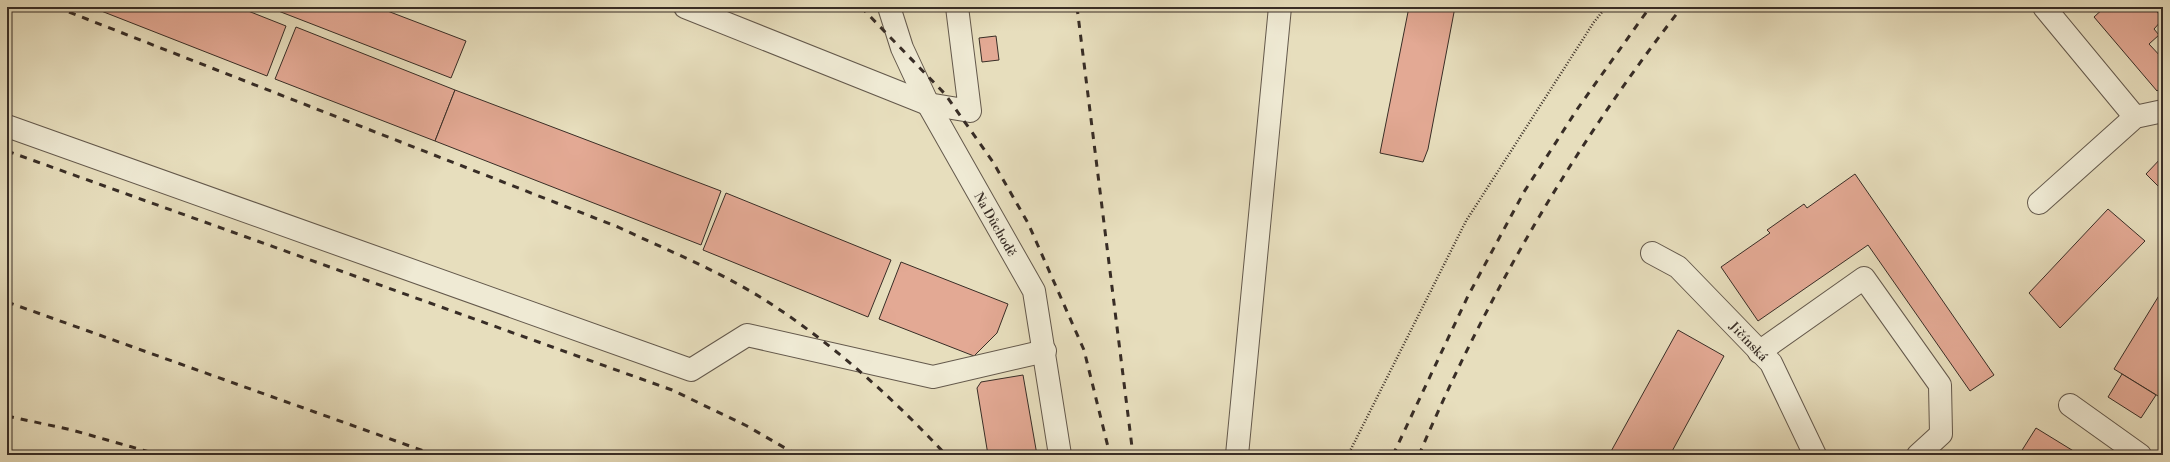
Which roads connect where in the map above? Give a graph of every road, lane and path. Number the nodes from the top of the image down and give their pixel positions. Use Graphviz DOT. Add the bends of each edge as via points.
graph roads {
  1 [pos="685,7"];
  2 [pos="890,7"];
  3 [pos="957,7"];
  4 [pos="1280,7"];
  5 [pos="1606,7"];
  6 [pos="2044,7"];
  7 [pos="928,104"];
  8 [pos="2163,111"];
  9 [pos="2135,117"];
  10 [pos="7,126"];
  11 [pos="2039,203"];
  12 [pos="1652,253"];
  13 [pos="1045,351"];
  14 [pos="1759,352"];
  15 [pos="2070,405"];
  16 [pos="1060,455"];
  17 [pos="1237,455"];
  18 [pos="1348,455"];
  19 [pos="1815,455"];
  20 [pos="1918,455"];
  21 [pos="2140,455"];
  1 -- 7 [label="street"];
  2 -- 7 [label="street, Na Důchodě" via="902,48"];
  3 -- 7 [label="street" via="970,111"];
  4 -- 17 [label="street"];
  5 -- 18 [label="path" via="1466,221"];
  6 -- 9 [label="street"];
  7 -- 13 [label="street, Na Důchodě" via="1034,291"];
  8 -- 9 [label="street"];
  9 -- 11 [label="street"];
  10 -- 13 [label="street" via="691,370 747,335 933,377"];
  12 -- 14 [label="street, Jičínská" via="1678,267"];
  13 -- 16 [label="street, Na Důchodě"];
  14 -- 19 [label="street, Jičínská" via="1771,364"];
  14 -- 20 [label="street" via="1864,278 1940,385 1941,434"];
  15 -- 21 [label="street"];
}
